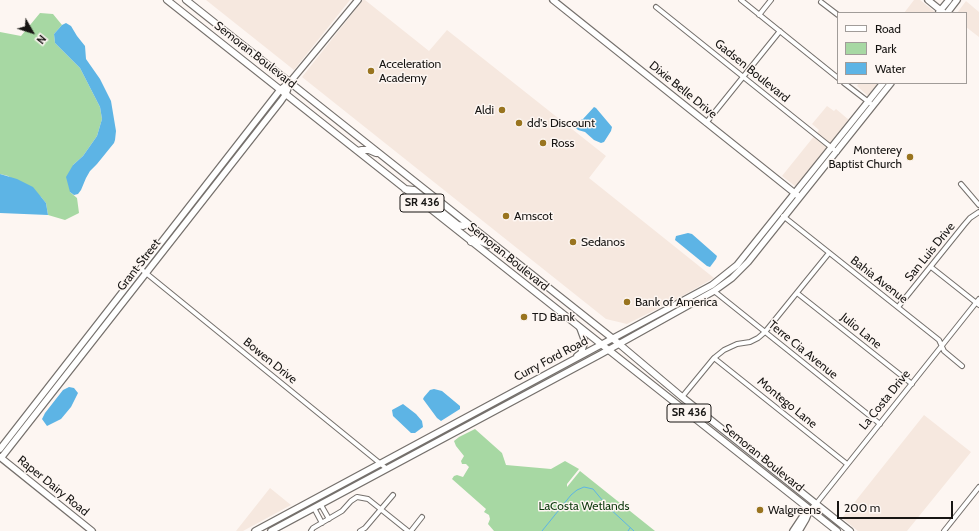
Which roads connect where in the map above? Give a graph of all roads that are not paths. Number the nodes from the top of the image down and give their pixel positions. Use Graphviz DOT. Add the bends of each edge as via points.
graph roads {
  1 [pos="167,0"];
  2 [pos="186,0"];
  3 [pos="358,0"];
  4 [pos="553,0"];
  5 [pos="741,0"];
  6 [pos="771,0"];
  7 [pos="928,0"];
  8 [pos="949,0"];
  9 [pos="958,0"];
  10 [pos="821,2"];
  11 [pos="656,7"];
  12 [pos="941,12"];
  13 [pos="948,12"];
  14 [pos="837,14"];
  15 [pos="759,15"];
  16 [pos="780,31"];
  17 [pos="743,77"];
  18 [pos="837,77"];
  19 [pos="290,82"];
  20 [pos="845,84"];
  21 [pos="882,84"];
  22 [pos="890,84"];
  23 [pos="280,90"];
  24 [pos="286,94"];
  25 [pos="868,102"];
  26 [pos="874,105"];
  27 [pos="706,123"];
  28 [pos="238,146"];
  29 [pos="831,148"];
  30 [pos="243,150"];
  31 [pos="358,151"];
  32 [pos="837,152"];
  33 [pos="381,155"];
  34 [pos="821,161"];
  35 [pos="826,165"];
  36 [pos="209,182"];
  37 [pos="961,184"];
  38 [pos="214,187"];
  39 [pos="405,189"];
  40 [pos="795,193"];
  41 [pos="800,197"];
  42 [pos="979,205"];
  43 [pos="979,212"];
  44 [pos="779,213"];
  45 [pos="784,217"];
  46 [pos="176,224"];
  47 [pos="468,224"];
  48 [pos="182,228"];
  49 [pos="170,232"];
  50 [pos="176,236"];
  51 [pos="471,242"];
  52 [pos="498,248"];
  53 [pos="829,253"];
  54 [pos="737,265"];
  55 [pos="932,267"];
  56 [pos="141,269"];
  57 [pos="146,274"];
  58 [pos="714,291"];
  59 [pos="797,293"];
  60 [pos="978,302"];
  61 [pos="111,307"];
  62 [pos="898,307"];
  63 [pos="117,311"];
  64 [pos="580,328"];
  65 [pos="765,332"];
  66 [pos="612,338"];
  67 [pos="601,344"];
  68 [pos="619,344"];
  69 [pos="942,346"];
  70 [pos="609,350"];
  71 [pos="576,358"];
  72 [pos="714,358"];
  73 [pos="962,366"];
  74 [pos="912,384"];
  75 [pos="526,385"];
  76 [pos="682,397"];
  77 [pos="479,410"];
  78 [pos="485,416"];
  79 [pos="880,424"];
  80 [pos="443,439"];
  81 [pos="0,449"];
  82 [pos="1,458"];
  83 [pos="380,463"];
  84 [pos="847,464"];
  85 [pos="387,469"];
  86 [pos="349,480"];
  87 [pos="979,487"];
  88 [pos="393,495"];
  89 [pos="308,502"];
  90 [pos="321,504"];
  91 [pos="816,504"];
  92 [pos="314,508"];
  93 [pos="382,510"];
  94 [pos="809,512"];
  95 [pos="422,517"];
  96 [pos="328,519"];
  97 [pos="322,523"];
  98 [pos="92,531"];
  99 [pos="256,531"];
  100 [pos="270,531"];
  101 [pos="311,531"];
  102 [pos="360,531"];
  103 [pos="410,531"];
  104 [pos="793,531"];
  105 [pos="799,531"];
  106 [pos="837,531"];
  107 [pos="850,531"];
  108 [pos="944,531"];
  1 -- 23 [label="main road, Semoran Boulevard / SR 436"];
  2 -- 19 [label="main road, Semoran Boulevard / SR 436"];
  3 -- 19 [label="main road, Grant Street"];
  4 -- 27 [label="main road, Dixie Belle Drive"];
  5 -- 15 [label="street"];
  6 -- 15 [label="street"];
  7 -- 12 [label="main road"];
  8 -- 12 [label="main road"];
  9 -- 13 [label="main road"];
  10 -- 14 [label="street"];
  11 -- 17 [label="street, Gadsen Boulevard"];
  15 -- 16 [label="street"];
  16 -- 17 [label="street"];
  16 -- 18 [label="street"];
  17 -- 27 [label="street"];
  17 -- 29 [label="street, Gadsen Boulevard"];
  19 -- 23 [label="main road, Grant Street"];
  19 -- 24 [label="main road, Grant Street"];
  19 -- 33 [label="main road, Semoran Boulevard / SR 436"];
  20 -- 25 [label="street"];
  21 -- 25 [label="main road, Curry Ford Road"];
  22 -- 26 [label="main road, Curry Ford Road"];
  23 -- 24 [label="main road, Semoran Boulevard / SR 436"];
  23 -- 28 [label="main road, Grant Street"];
  24 -- 30 [label="main road, Grant Street"];
  24 -- 31 [label="main road, Semoran Boulevard / SR 436"];
  25 -- 26 [label="street"];
  25 -- 29 [label="main road, Curry Ford Road"];
  26 -- 32 [label="main road, Curry Ford Road"];
  27 -- 40 [label="main road, Dixie Belle Drive"];
  28 -- 30 [label="street"];
  28 -- 36 [label="main road, Grant Street"];
  29 -- 32 [label="street, Gadsen Boulevard"];
  29 -- 34 [label="main road, Curry Ford Road"];
  30 -- 38 [label="main road, Grant Street"];
  31 -- 33 [label="main road" via="369,150"];
  31 -- 39 [label="main road, Semoran Boulevard / SR 436"];
  32 -- 35 [label="main road, Curry Ford Road"];
  33 -- 47 [label="main road, Semoran Boulevard / SR 436"];
  34 -- 35 [label="street"];
  34 -- 40 [label="main road, Curry Ford Road"];
  35 -- 41 [label="main road, Curry Ford Road"];
  36 -- 38 [label="street"];
  36 -- 46 [label="main road, Grant Street"];
  37 -- 42 [label="street"];
  38 -- 48 [label="main road, Grant Street"];
  39 -- 47 [label="main road" via="414,190 458,225"];
  39 -- 51 [label="main road, Semoran Boulevard / SR 436"];
  40 -- 41 [label="main road, Dixie Belle Drive"];
  40 -- 44 [label="main road, Curry Ford Road"];
  41 -- 45 [label="main road, Curry Ford Road"];
  43 -- 55 [label="street, San Luis Drive" via="970,218"];
  44 -- 45 [label="street, Bahia Avenue"];
  44 -- 54 [label="main road, Curry Ford Road"];
  45 -- 53 [label="street, Bahia Avenue"];
  45 -- 58 [label="main road, Curry Ford Road" via="748,262"];
  46 -- 48 [label="street"];
  46 -- 49 [label="main road, Grant Street"];
  47 -- 52 [label="main road, Semoran Boulevard / SR 436"];
  48 -- 50 [label="main road, Grant Street"];
  49 -- 50 [label="street"];
  49 -- 56 [label="main road, Grant Street"];
  50 -- 57 [label="main road, Grant Street"];
  51 -- 52 [label="main road" via="476,239"];
  51 -- 64 [label="main road, Semoran Boulevard / SR 436"];
  52 -- 66 [label="main road, Semoran Boulevard / SR 436"];
  53 -- 59 [label="street"];
  53 -- 62 [label="street, Bahia Avenue"];
  54 -- 58 [label="main road"];
  54 -- 66 [label="main road, Curry Ford Road" via="712,285"];
  55 -- 60 [label="street"];
  55 -- 62 [label="street, San Luis Drive"];
  56 -- 57 [label="street, Bowen Drive"];
  56 -- 61 [label="main road, Grant Street"];
  57 -- 63 [label="main road, Grant Street"];
  57 -- 83 [label="street, Bowen Drive"];
  58 -- 65 [label="street, Terre Cia Avenue"];
  58 -- 68 [label="main road, Curry Ford Road"];
  59 -- 65 [label="street"];
  59 -- 74 [label="street, Julio Lane"];
  60 -- 69 [label="street, La Costa Drive"];
  61 -- 63 [label="street"];
  61 -- 81 [label="main road, Grant Street"];
  62 -- 69 [label="street, Bahia Avenue" via="939,340"];
  63 -- 82 [label="main road, Grant Street"];
  64 -- 67 [label="main road, Semoran Boulevard / SR 436"];
  64 -- 71 [label="main road" via="584,344"];
  65 -- 72 [label="street" via="754,340 724,350"];
  65 -- 79 [label="street, Terre Cia Avenue"];
  66 -- 67 [label="main road, Curry Ford Road"];
  66 -- 68 [label="main road, Semoran Boulevard / SR 436"];
  67 -- 70 [label="main road, Semoran Boulevard / SR 436"];
  67 -- 71 [label="main road, Curry Ford Road"];
  68 -- 70 [label="main road, Curry Ford Road"];
  68 -- 76 [label="main road, Semoran Boulevard / SR 436"];
  69 -- 73 [label="street, Bahia Avenue" via="944,351"];
  69 -- 74 [label="street, La Costa Drive"];
  70 -- 78 [label="main road, Curry Ford Road"];
  70 -- 94 [label="main road, Semoran Boulevard / SR 436"];
  71 -- 75 [label="main road, Curry Ford Road"];
  72 -- 76 [label="street"];
  72 -- 84 [label="street, Montego Lane"];
  74 -- 79 [label="street, La Costa Drive"];
  75 -- 77 [label="main road, Curry Ford Road"];
  75 -- 78 [label="main road" via="488,409"];
  76 -- 91 [label="main road, Semoran Boulevard / SR 436"];
  77 -- 80 [label="main road" via="476,417"];
  77 -- 83 [label="main road, Curry Ford Road"];
  78 -- 80 [label="main road, Curry Ford Road"];
  79 -- 84 [label="street, La Costa Drive"];
  80 -- 85 [label="main road, Curry Ford Road"];
  82 -- 98 [label="main road, Raper Dairy Road"];
  83 -- 85 [label="street, Bowen Drive"];
  83 -- 86 [label="main road, Curry Ford Road"];
  84 -- 91 [label="street, La Costa Drive"];
  85 -- 90 [label="main road, Curry Ford Road"];
  86 -- 89 [label="main road, Curry Ford Road"];
  86 -- 92 [label="main road" via="320,500"];
  87 -- 108 [label="street"];
  88 -- 93 [label="street"];
  89 -- 99 [label="main road, Curry Ford Road"];
  89 -- 100 [label="main road" via="305,510"];
  90 -- 92 [label="main road, Curry Ford Road"];
  90 -- 96 [label="street"];
  91 -- 94 [label="main road, La Costa Drive"];
  91 -- 107 [label="main road, Semoran Boulevard / SR 436"];
  92 -- 97 [label="street"];
  92 -- 100 [label="main road, Curry Ford Road"];
  93 -- 96 [label="street" via="368,499 357,497 342,511"];
  93 -- 102 [label="street"];
  93 -- 103 [label="street"];
  94 -- 104 [label="main road, La Costa Drive" via="803,516"];
  94 -- 105 [label="main road, La Costa Drive"];
  94 -- 106 [label="main road, Semoran Boulevard / SR 436"];
  95 -- 103 [label="street"];
  96 -- 97 [label="street"];
  97 -- 101 [label="street"];
}
